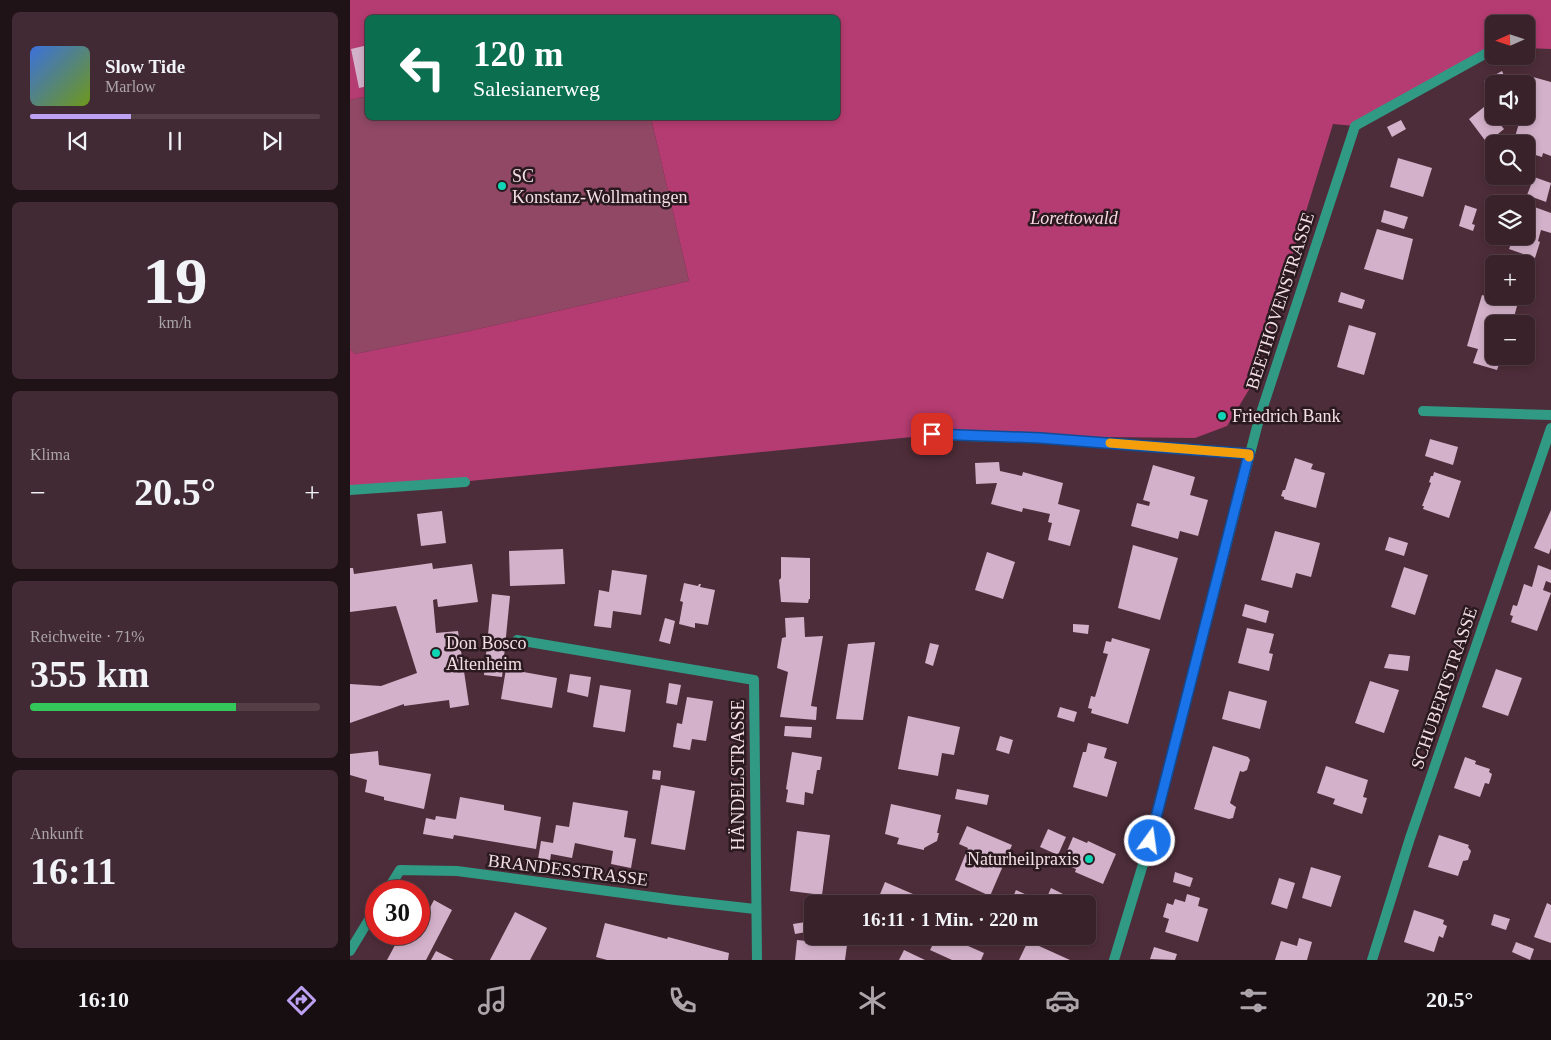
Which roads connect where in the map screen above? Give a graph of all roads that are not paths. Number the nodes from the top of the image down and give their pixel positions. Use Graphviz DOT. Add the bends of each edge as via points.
graph roads {
  1 [pos="1485,54"];
  2 [pos="1423,411"];
  3 [pos="1551,415"];
  4 [pos="1551,428"];
  5 [pos="932,434"];
  6 [pos="1249,454"];
  7 [pos="465,482"];
  8 [pos="350,490"];
  9 [pos="516,640"];
  10 [pos="394,880"];
  11 [pos="755,909"];
  12 [pos="365,926"];
  13 [pos="350,951"];
  14 [pos="757,960"];
  15 [pos="1114,960"];
  16 [pos="1372,960"];
  1 -- 6 [label="street, BEETHOVENSTRASSE" via="1355,126"];
  2 -- 3 [label="street"];
  4 -- 16 [label="street, SCHUBERTSTRASSE" via="1410,838"];
  5 -- 6 [label="street" via="1040,438"];
  6 -- 15 [label="street, BEETHOVENSTRASSE" via="1150,841"];
  7 -- 8 [label="street"];
  9 -- 11 [label="street, HÄNDELSTRASSE" via="754,680"];
  10 -- 11 [label="street, BRANDESSTRASSE" via="400,870 457,871"];
  11 -- 14 [label="street, HÄNDELSTRASSE"];
  12 -- 13 [label="street"];
}
